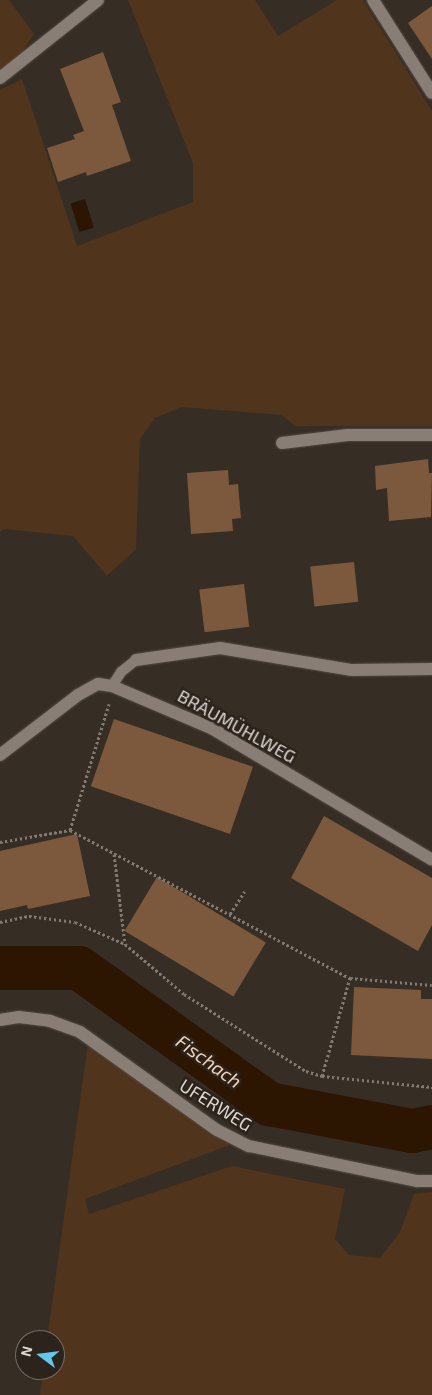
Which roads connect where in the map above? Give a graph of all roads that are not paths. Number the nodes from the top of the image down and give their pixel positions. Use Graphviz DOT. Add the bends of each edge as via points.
graph roads {
  1 [pos="98,0"];
  2 [pos="373,0"];
  3 [pos="0,78"];
  4 [pos="432,93"];
  5 [pos="432,435"];
  6 [pos="282,443"];
  7 [pos="136,660"];
  8 [pos="432,669"];
  9 [pos="112,686"];
  10 [pos="0,755"];
  11 [pos="432,860"];
  12 [pos="0,1020"];
  13 [pos="432,1181"];
  1 -- 3 [label="street"];
  2 -- 4 [label="street"];
  5 -- 6 [label="street" via="348,435"];
  7 -- 8 [label="street" via="220,648 352,670"];
  7 -- 9 [label="lane" via="121,672"];
  9 -- 10 [label="street" via="98,684 78,696"];
  9 -- 11 [label="street, BRÄUMÜHLWEG" via="211,728"];
  12 -- 13 [label="street, UFERWEG" via="20,1017 50,1021 80,1032 217,1130 249,1146 417,1181"];
}
